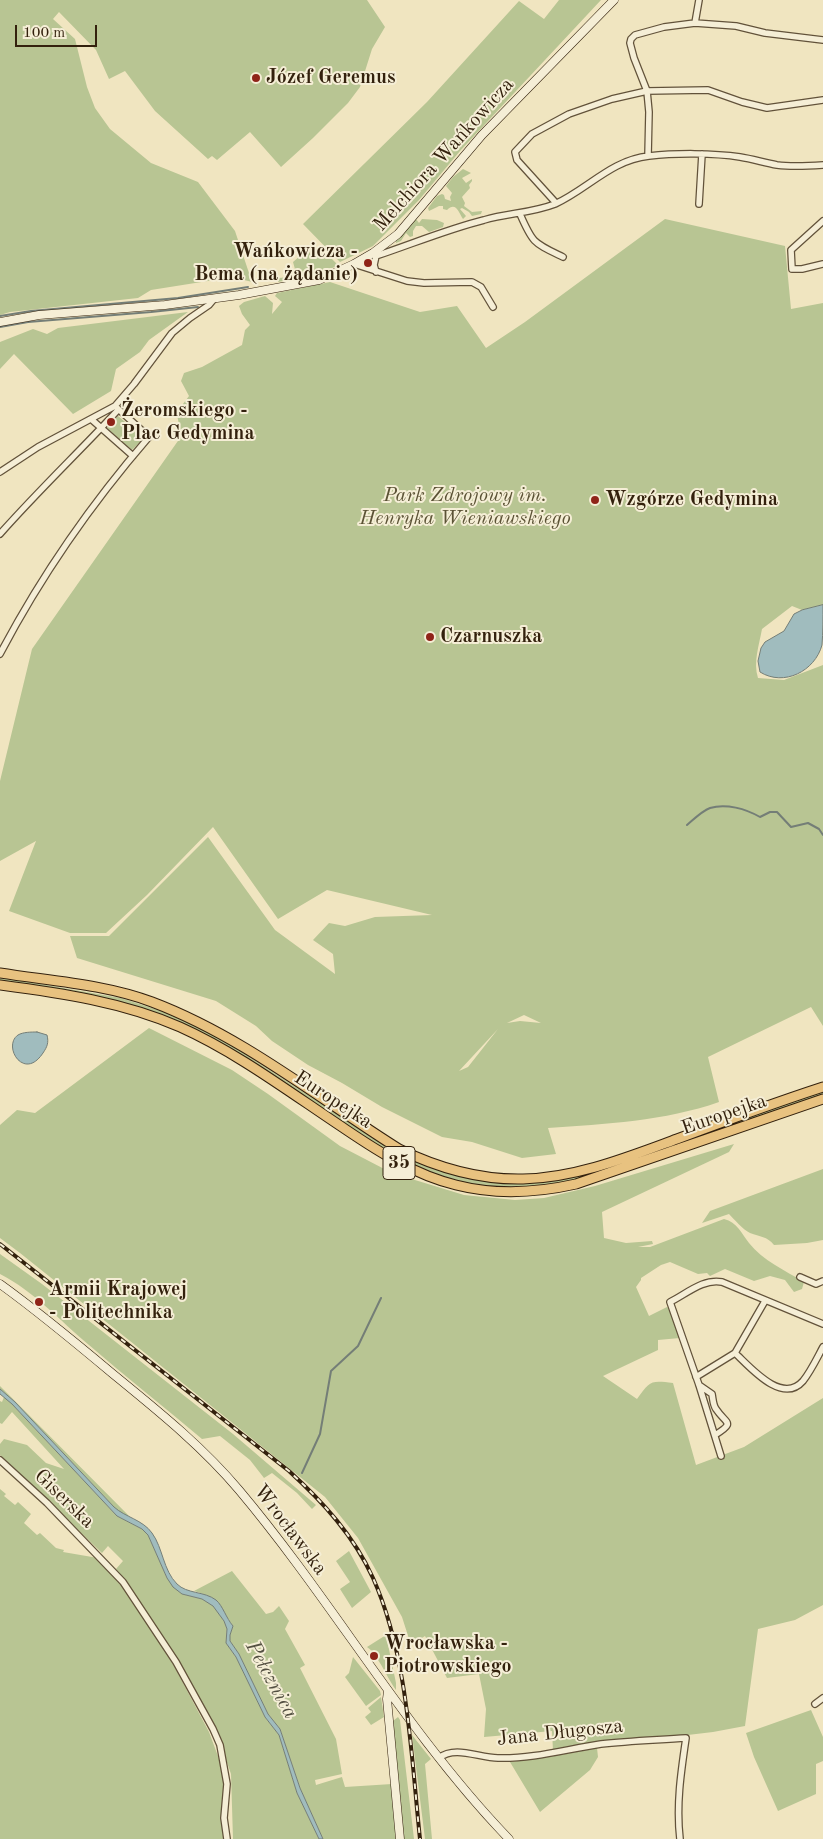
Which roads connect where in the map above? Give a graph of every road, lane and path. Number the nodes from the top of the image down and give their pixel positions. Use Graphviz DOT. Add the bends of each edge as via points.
graph roads {
  1 [pos="614,0"];
  2 [pos="699,0"];
  3 [pos="695,23"];
  4 [pos="823,40"];
  5 [pos="647,91"];
  6 [pos="823,100"];
  7 [pos="702,154"];
  8 [pos="648,156"];
  9 [pos="823,165"];
  10 [pos="556,203"];
  11 [pos="699,204"];
  12 [pos="520,214"];
  13 [pos="823,221"];
  14 [pos="375,255"];
  15 [pos="563,257"];
  16 [pos="354,264"];
  17 [pos="823,264"];
  18 [pos="376,272"];
  19 [pos="214,299"];
  20 [pos="493,308"];
  21 [pos="0,322"];
  22 [pos="116,408"];
  23 [pos="92,419"];
  24 [pos="102,428"];
  25 [pos="133,456"];
  26 [pos="0,472"];
  27 [pos="0,534"];
  28 [pos="0,654"];
  29 [pos="0,973"];
  30 [pos="0,985"];
  31 [pos="823,1087"];
  32 [pos="823,1099"];
  33 [pos="800,1277"];
  34 [pos="823,1281"];
  35 [pos="0,1284"];
  36 [pos="765,1301"];
  37 [pos="823,1324"];
  38 [pos="823,1347"];
  39 [pos="735,1354"];
  40 [pos="696,1377"];
  41 [pos="699,1385"];
  42 [pos="715,1435"];
  43 [pos="721,1456"];
  44 [pos="0,1460"];
  45 [pos="388,1691"];
  46 [pos="823,1698"];
  47 [pos="398,1703"];
  48 [pos="815,1704"];
  49 [pos="389,1719"];
  50 [pos="439,1758"];
  51 [pos="227,1839"];
  52 [pos="400,1839"];
  53 [pos="509,1839"];
  54 [pos="680,1839"];
  1 -- 14 [label="street, Melchiora Wańkowicza" via="482,135 398,234"];
  2 -- 3 [label="street"];
  3 -- 4 [label="street"];
  3 -- 5 [label="street" via="664,27 631,39 634,58"];
  5 -- 6 [label="street" via="708,90 767,108"];
  5 -- 8 [label="street"];
  5 -- 10 [label="street" via="570,114 532,134 516,152 517,160"];
  7 -- 8 [label="street"];
  7 -- 9 [label="street" via="779,165"];
  7 -- 11 [label="street"];
  8 -- 10 [label="street" via="610,168"];
  10 -- 12 [label="street"];
  12 -- 14 [label="street" via="485,219"];
  12 -- 15 [label="street" via="530,238"];
  13 -- 17 [label="street" via="791,250 792,269"];
  14 -- 16 [label="street, Melchiora Wańkowicza"];
  14 -- 18 [label="street"];
  16 -- 18 [label="street"];
  16 -- 19 [label="street, Melchiora Wańkowicza" via="319,280"];
  18 -- 20 [label="street" via="424,283 472,282 480,287"];
  19 -- 21 [label="street, Melchiora Wańkowicza"];
  19 -- 22 [label="street" via="172,333"];
  22 -- 23 [label="street"];
  22 -- 24 [label="street"];
  22 -- 25 [label="street" via="149,437"];
  23 -- 24 [label="street"];
  23 -- 26 [label="street" via="38,447"];
  24 -- 25 [label="street"];
  24 -- 27 [label="street"];
  25 -- 28 [label="street" via="49,568"];
  29 -- 31 [label="main road, Europejka / 35" via="99,988 152,1002 221,1032 399,1149 476,1176 540,1178 594,1167"];
  30 -- 32 [label="main road, Europejka / 35" via="110,1003 180,1027 233,1056 400,1163 449,1183 495,1192 531,1192 576,1184"];
  33 -- 34 [label="street" via="816,1284"];
  35 -- 45 [label="street, Wrocławska" via="153,1406 218,1467 259,1515"];
  36 -- 37 [label="street"];
  36 -- 39 [label="street"];
  36 -- 40 [label="street" via="714,1280 670,1302"];
  38 -- 39 [label="street" via="802,1382 788,1388 776,1388"];
  39 -- 40 [label="street"];
  40 -- 41 [label="street"];
  41 -- 42 [label="street"];
  41 -- 42 [label="street" via="709,1390 718,1412 728,1424 726,1429"];
  42 -- 43 [label="street"];
  44 -- 51 [label="street, Giserska" via="123,1582 176,1662 220,1745 227,1784 224,1818"];
  45 -- 47 [label="street, Wrocławska"];
  45 -- 49 [label="street"];
  46 -- 48 [label="street"];
  47 -- 49 [label="street" via="390,1711"];
  47 -- 50 [label="street, Wrocławska"];
  49 -- 52 [label="street"];
  50 -- 53 [label="street, Wrocławska"];
  50 -- 54 [label="street, Jana Długosza" via="452,1752 498,1758 546,1754 601,1744 686,1738 678,1810"];
}
